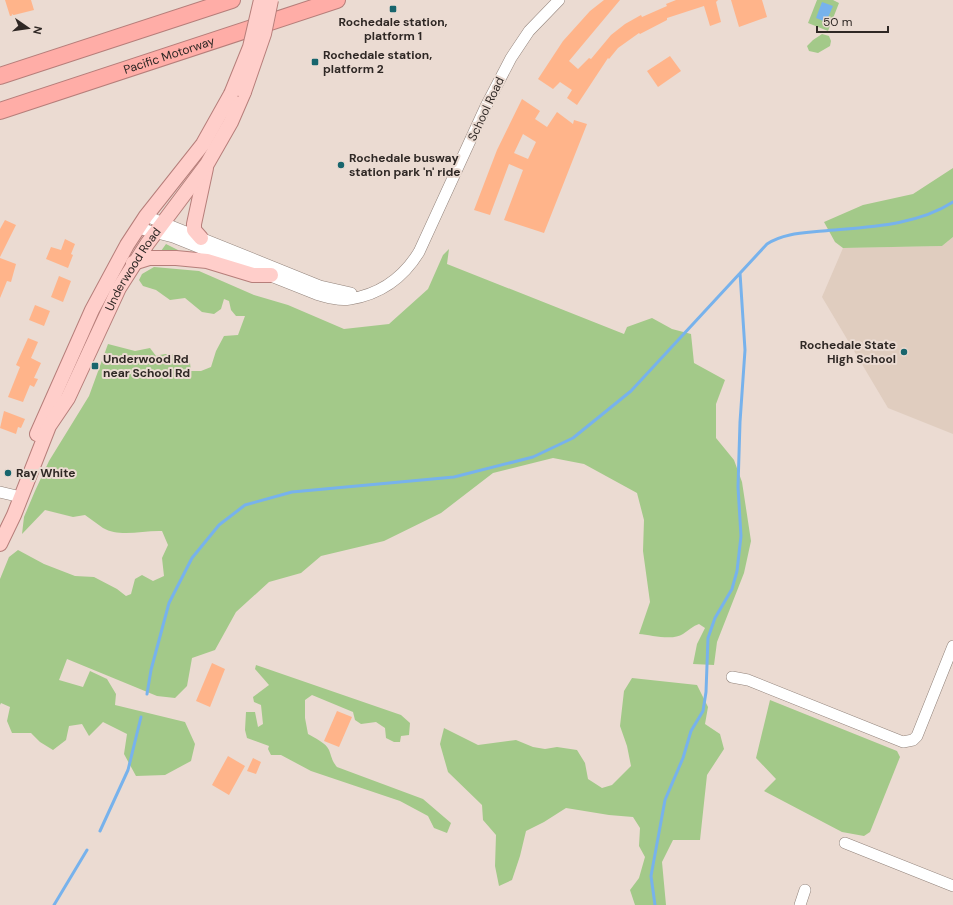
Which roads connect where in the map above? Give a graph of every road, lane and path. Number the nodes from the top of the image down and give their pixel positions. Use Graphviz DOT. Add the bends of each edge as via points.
graph roads {
  1 [pos="232,0"];
  2 [pos="261,0"];
  3 [pos="271,0"];
  4 [pos="337,0"];
  5 [pos="559,0"];
  6 [pos="0,76"];
  7 [pos="238,93"];
  8 [pos="0,111"];
  9 [pos="207,164"];
  10 [pos="142,222"];
  11 [pos="160,227"];
  12 [pos="201,238"];
  13 [pos="133,263"];
  14 [pos="271,275"];
  15 [pos="366,294"];
  16 [pos="11,494"];
  17 [pos="0,526"];
  18 [pos="0,544"];
  19 [pos="953,646"];
  20 [pos="949,669"];
  21 [pos="732,677"];
  22 [pos="845,843"];
  23 [pos="953,886"];
  24 [pos="805,890"];
  25 [pos="800,905"];
  1 -- 6 [label="highway"];
  2 -- 7 [label="main road, Underwood Road, bridge"];
  3 -- 7 [label="main road, Underwood Road, bridge" via="262,41"];
  4 -- 8 [label="highway, Pacific Motorway"];
  5 -- 15 [label="street, School Road" via="529,31 516,49 409,268 390,284"];
  7 -- 9 [label="main road, Underwood Road" via="231,122"];
  7 -- 10 [label="main road, Underwood Road" via="203,144"];
  9 -- 11 [label="main road, Underwood Road"];
  9 -- 12 [label="main road" via="194,224 194,230"];
  10 -- 11 [label="street, School Road"];
  10 -- 16 [label="main road, Underwood Road" via="107,280 69,358"];
  11 -- 12 [label="street, School Road"];
  11 -- 13 [label="main road, Underwood Road"];
  11 -- 14 [label="street, School Road" via="173,237"];
  12 -- 15 [label="street, School Road" via="320,286"];
  13 -- 14 [label="main road" via="150,258 176,258 207,261 253,276"];
  13 -- 16 [label="main road, Underwood Road" via="104,318 68,398 49,426"];
  14 -- 15 [label="street, School Road" via="330,298 349,300"];
  16 -- 17 [label="main road, Underwood Road"];
  16 -- 18 [label="main road, Underwood Road"];
  19 -- 20 [label="street"];
  20 -- 21 [label="street" via="917,736 913,740 903,742 748,680"];
  22 -- 23 [label="street"];
  24 -- 25 [label="street"];
}
